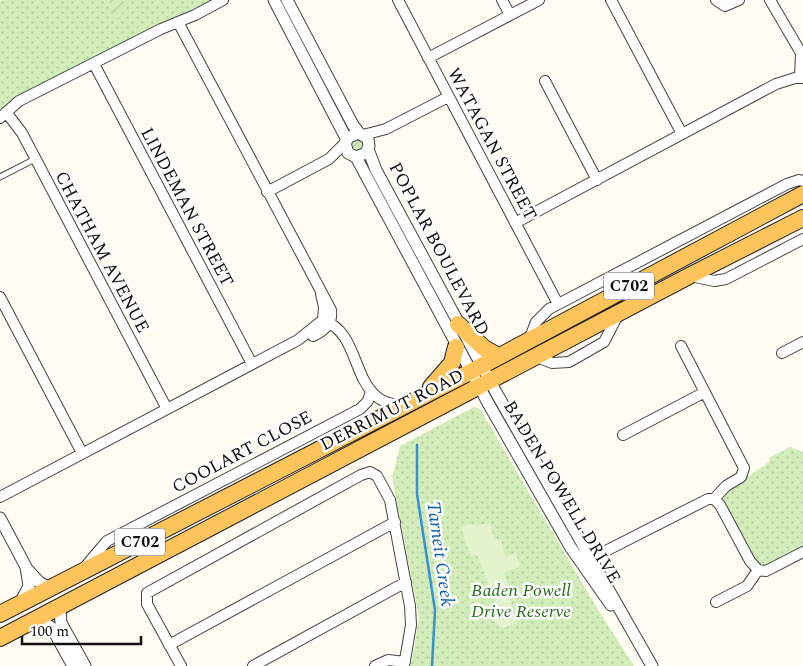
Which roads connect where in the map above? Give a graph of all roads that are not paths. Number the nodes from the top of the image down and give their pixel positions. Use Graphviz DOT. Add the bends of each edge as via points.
graph roads {
  1 [pos="223,0"];
  2 [pos="274,0"];
  3 [pos="287,0"];
  4 [pos="398,0"];
  5 [pos="502,0"];
  6 [pos="539,0"];
  7 [pos="611,0"];
  8 [pos="716,0"];
  9 [pos="739,0"];
  10 [pos="770,0"];
  11 [pos="776,0"];
  12 [pos="510,15"];
  13 [pos="178,22"];
  14 [pos="788,28"];
  15 [pos="428,58"];
  16 [pos="94,64"];
  17 [pos="802,74"];
  18 [pos="546,81"];
  19 [pos="448,97"];
  20 [pos="3,115"];
  21 [pos="386,129"];
  22 [pos="361,134"];
  23 [pos="682,134"];
  24 [pos="346,141"];
  25 [pos="369,147"];
  26 [pos="353,156"];
  27 [pos="35,159"];
  28 [pos="329,159"];
  29 [pos="0,177"];
  30 [pos="597,180"];
  31 [pos="803,181"];
  32 [pos="267,192"];
  33 [pos="803,194"];
  34 [pos="803,218"];
  35 [pos="515,223"];
  36 [pos="803,239"];
  37 [pos="689,276"];
  38 [pos="0,297"];
  39 [pos="558,304"];
  40 [pos="327,323"];
  41 [pos="458,324"];
  42 [pos="528,340"];
  43 [pos="803,342"];
  44 [pos="681,346"];
  45 [pos="456,347"];
  46 [pos="782,352"];
  47 [pos="498,356"];
  48 [pos="252,364"];
  49 [pos="476,368"];
  50 [pos="485,385"];
  51 [pos="371,391"];
  52 [pos="705,392"];
  53 [pos="425,395"];
  54 [pos="402,406"];
  55 [pos="166,409"];
  56 [pos="623,435"];
  57 [pos="82,453"];
  58 [pos="0,497"];
  59 [pos="714,499"];
  60 [pos="0,518"];
  61 [pos="394,522"];
  62 [pos="803,552"];
  63 [pos="586,561"];
  64 [pos="26,567"];
  65 [pos="758,570"];
  66 [pos="83,571"];
  67 [pos="406,582"];
  68 [pos="50,588"];
  69 [pos="716,602"];
  70 [pos="20,603"];
  71 [pos="60,608"];
  72 [pos="0,614"];
  73 [pos="39,618"];
  74 [pos="0,638"];
  75 [pos="169,645"];
  76 [pos="405,664"];
  77 [pos="73,666"];
  78 [pos="85,666"];
  79 [pos="181,666"];
  80 [pos="252,666"];
  81 [pos="376,666"];
  82 [pos="652,666"];
  1 -- 13 [label="street"];
  2 -- 24 [label="street"];
  3 -- 22 [label="street"];
  4 -- 15 [label="street, WATAGAN STREET"];
  5 -- 12 [label="street"];
  6 -- 12 [label="street"];
  7 -- 23 [label="street"];
  8 -- 9 [label="street" via="725,6"];
  10 -- 14 [label="street"];
  11 -- 14 [label="street"];
  12 -- 15 [label="street"];
  13 -- 16 [label="street"];
  13 -- 32 [label="street"];
  14 -- 17 [label="street" via="801,53"];
  15 -- 19 [label="street, WATAGAN STREET"];
  16 -- 20 [label="street" via="19,102"];
  16 -- 48 [label="street, LINDEMAN STREET"];
  17 -- 23 [label="street" via="776,84"];
  18 -- 30 [label="street"];
  19 -- 21 [label="street"];
  19 -- 35 [label="street, WATAGAN STREET"];
  20 -- 27 [label="street, CHATHAM AVENUE" via="18,126"];
  21 -- 22 [label="street"];
  21 -- 25 [label="street"];
  22 -- 24 [label="street" via="352,134"];
  22 -- 25 [label="street"];
  23 -- 30 [label="street"];
  24 -- 26 [label="street" via="346,150"];
  24 -- 28 [label="street"];
  25 -- 26 [label="street" via="363,155"];
  25 -- 41 [label="street, POPLAR BOULEVARD" via="376,170"];
  26 -- 28 [label="street"];
  26 -- 45 [label="street, POPLAR BOULEVARD"];
  27 -- 29 [label="lane"];
  27 -- 55 [label="street, CHATHAM AVENUE"];
  28 -- 32 [label="street"];
  30 -- 35 [label="street"];
  31 -- 39 [label="street" via="787,184"];
  32 -- 40 [label="street" via="321,294"];
  33 -- 42 [label="highway, DERRIMUT ROAD / C702"];
  34 -- 37 [label="highway, DERRIMUT ROAD / C702"];
  35 -- 39 [label="street, WATAGAN STREET"];
  36 -- 37 [label="street" via="726,279"];
  37 -- 50 [label="highway, DERRIMUT ROAD / C702"];
  38 -- 57 [label="street"];
  39 -- 42 [label="street" via="541,315"];
  40 -- 48 [label="street"];
  40 -- 51 [label="street" via="347,344"];
  41 -- 47 [label="highway"];
  41 -- 49 [label="street, POPLAR BOULEVARD"];
  42 -- 47 [label="highway, DERRIMUT ROAD / C702"];
  43 -- 46 [label="street"];
  44 -- 52 [label="street"];
  45 -- 49 [label="street, POPLAR BOULEVARD"];
  45 -- 53 [label="highway" via="452,363"];
  47 -- 49 [label="highway, DERRIMUT ROAD / C702"];
  48 -- 55 [label="street"];
  49 -- 50 [label="street, BADEN POWELL DRIVE"];
  49 -- 53 [label="highway, DERRIMUT ROAD / C702"];
  50 -- 63 [label="street, BADEN POWELL DRIVE"];
  50 -- 71 [label="highway, DERRIMUT ROAD / C702"];
  51 -- 54 [label="street" via="384,402"];
  51 -- 66 [label="street, COOLART CLOSE" via="368,401 360,409 107,541"];
  52 -- 56 [label="street"];
  52 -- 59 [label="street" via="744,468 741,477"];
  53 -- 54 [label="highway, DERRIMUT ROAD / C702"];
  54 -- 66 [label="highway, DERRIMUT ROAD / C702"];
  55 -- 57 [label="street"];
  57 -- 58 [label="street"];
  59 -- 63 [label="street" via="703,500"];
  59 -- 65 [label="street"];
  60 -- 64 [label="street"];
  61 -- 67 [label="street"];
  61 -- 75 [label="street"];
  61 -- 75 [label="street" via="388,496 373,473 361,475 146,595 147,604"];
  62 -- 65 [label="street" via="766,571"];
  63 -- 82 [label="street, BADEN POWELL DRIVE"];
  64 -- 68 [label="street" via="39,582"];
  64 -- 70 [label="street" via="29,586"];
  65 -- 69 [label="street" via="747,586"];
  66 -- 68 [label="highway, DERRIMUT ROAD / C702"];
  67 -- 76 [label="street" via="412,619"];
  67 -- 80 [label="street"];
  68 -- 70 [label="highway, DERRIMUT ROAD / C702"];
  70 -- 72 [label="highway, DERRIMUT ROAD / C702"];
  71 -- 73 [label="highway, DERRIMUT ROAD / C702"];
  71 -- 78 [label="street" via="61,623"];
  73 -- 74 [label="highway, DERRIMUT ROAD / C702"];
  73 -- 77 [label="street" via="52,628"];
  75 -- 79 [label="street"];
  76 -- 81 [label="street" via="388,660"];
}
